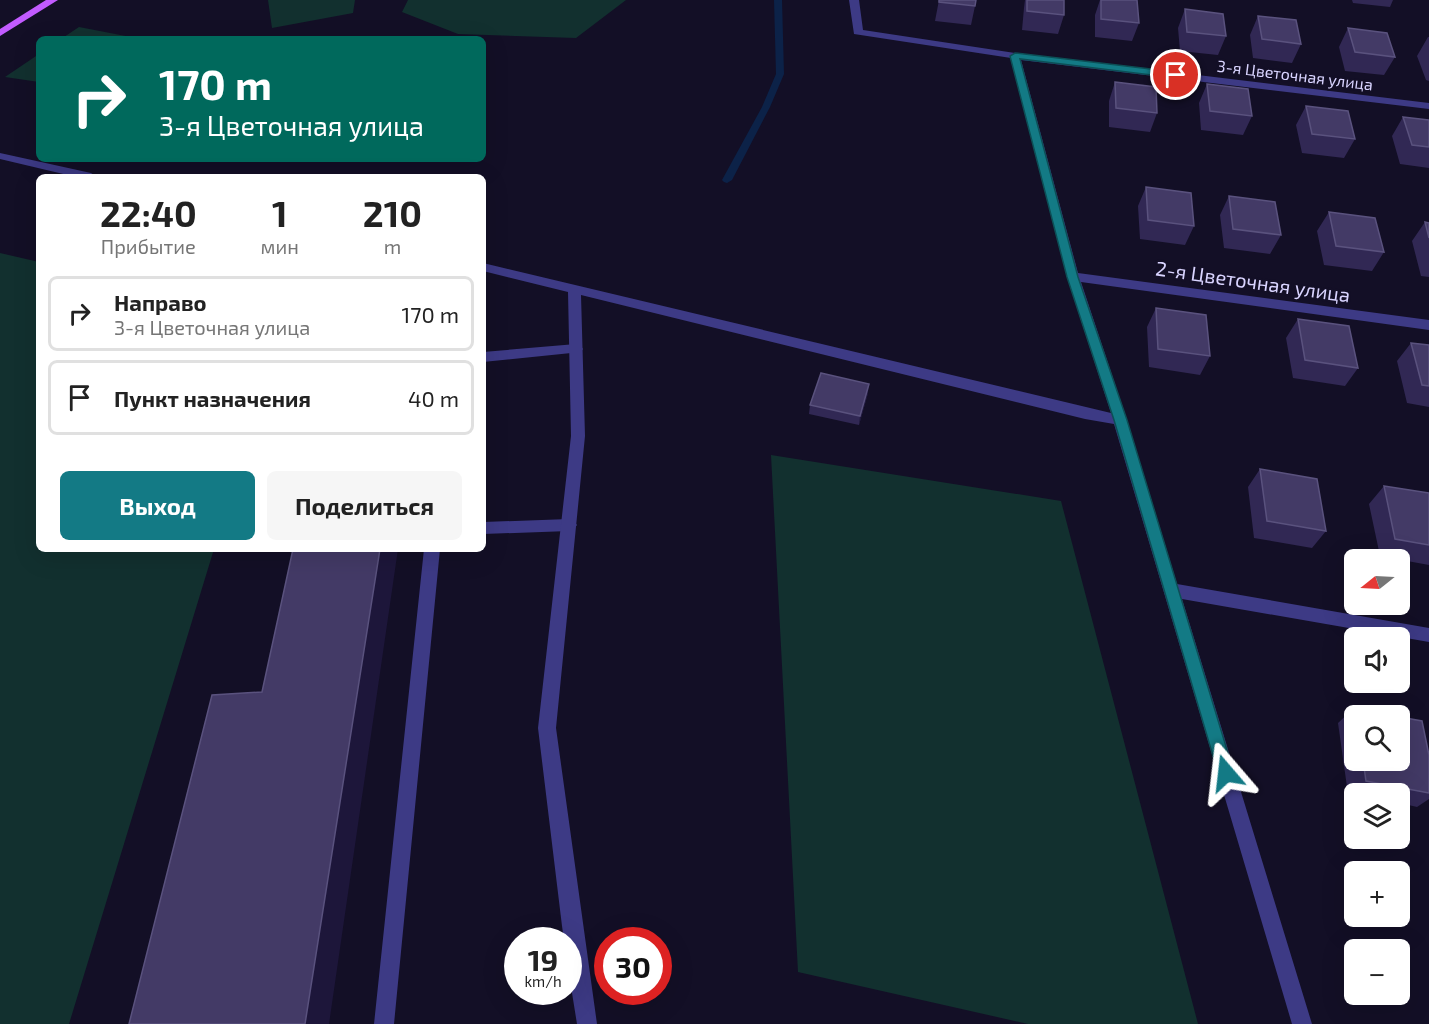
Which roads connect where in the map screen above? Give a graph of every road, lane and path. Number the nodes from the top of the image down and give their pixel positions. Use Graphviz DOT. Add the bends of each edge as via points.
graph roads {
  1 [pos="52,0"];
  2 [pos="854,0"];
  3 [pos="0,33"];
  4 [pos="1015,56"];
  5 [pos="1429,106"];
  6 [pos="0,156"];
  7 [pos="78,174"];
  8 [pos="486,268"];
  9 [pos="1073,277"];
  10 [pos="574,288"];
  11 [pos="1429,325"];
  12 [pos="576,350"];
  13 [pos="486,357"];
  14 [pos="1120,420"];
  15 [pos="569,525"];
  16 [pos="486,528"];
  17 [pos="432,552"];
  18 [pos="1171,590"];
  19 [pos="1429,635"];
  20 [pos="384,1024"];
  21 [pos="587,1024"];
  22 [pos="1302,1024"];
  1 -- 3 [label="main road"];
  2 -- 4 [label="street, 3-я Цветочная улица" via="858,32"];
  4 -- 5 [label="street, 3-я Цветочная улица"];
  4 -- 9 [label="street"];
  6 -- 7 [label="street"];
  8 -- 10 [label="street"];
  9 -- 11 [label="street, 2-я Цветочная улица"];
  9 -- 14 [label="street"];
  10 -- 12 [label="street"];
  10 -- 14 [label="street"];
  12 -- 13 [label="street"];
  12 -- 15 [label="street" via="578,436"];
  14 -- 18 [label="street"];
  15 -- 16 [label="street"];
  15 -- 21 [label="street" via="548,728"];
  17 -- 20 [label="street"];
  18 -- 19 [label="street"];
  18 -- 22 [label="street"];
}
